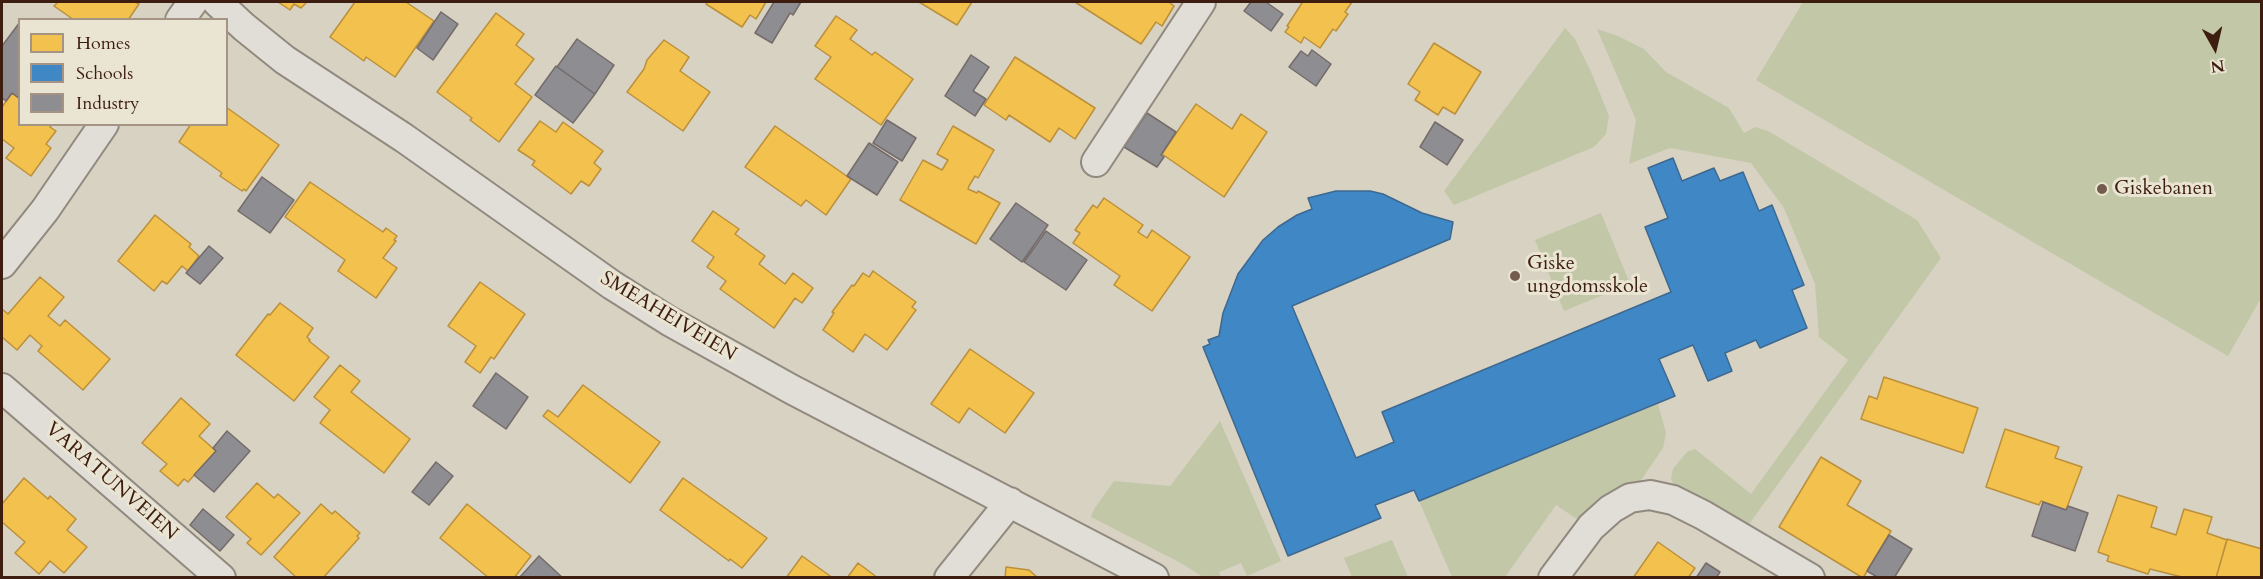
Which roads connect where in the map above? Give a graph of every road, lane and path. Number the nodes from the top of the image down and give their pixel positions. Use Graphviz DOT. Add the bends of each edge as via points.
graph roads {
  1 [pos="193,2"];
  2 [pos="217,2"];
  3 [pos="1201,2"];
  4 [pos="181,18"];
  5 [pos="103,126"];
  6 [pos="1096,162"];
  7 [pos="2,264"];
  8 [pos="2,388"];
  9 [pos="1010,502"];
  10 [pos="220,578"];
  11 [pos="949,578"];
  12 [pos="1154,578"];
  13 [pos="1553,578"];
  14 [pos="1810,578"];
  1 -- 4 [label="street"];
  2 -- 9 [label="street, SMEAHEIVEIEN" via="285,60 669,321"];
  3 -- 6 [label="street"];
  5 -- 7 [label="street"];
  8 -- 10 [label="street, VARATUNVEIEN"];
  9 -- 11 [label="street"];
  9 -- 12 [label="street, SMEAHEIVEIEN"];
  13 -- 14 [label="street" via="1591,527 1611,509 1629,498 1650,495 1673,500 1703,515"];
}
